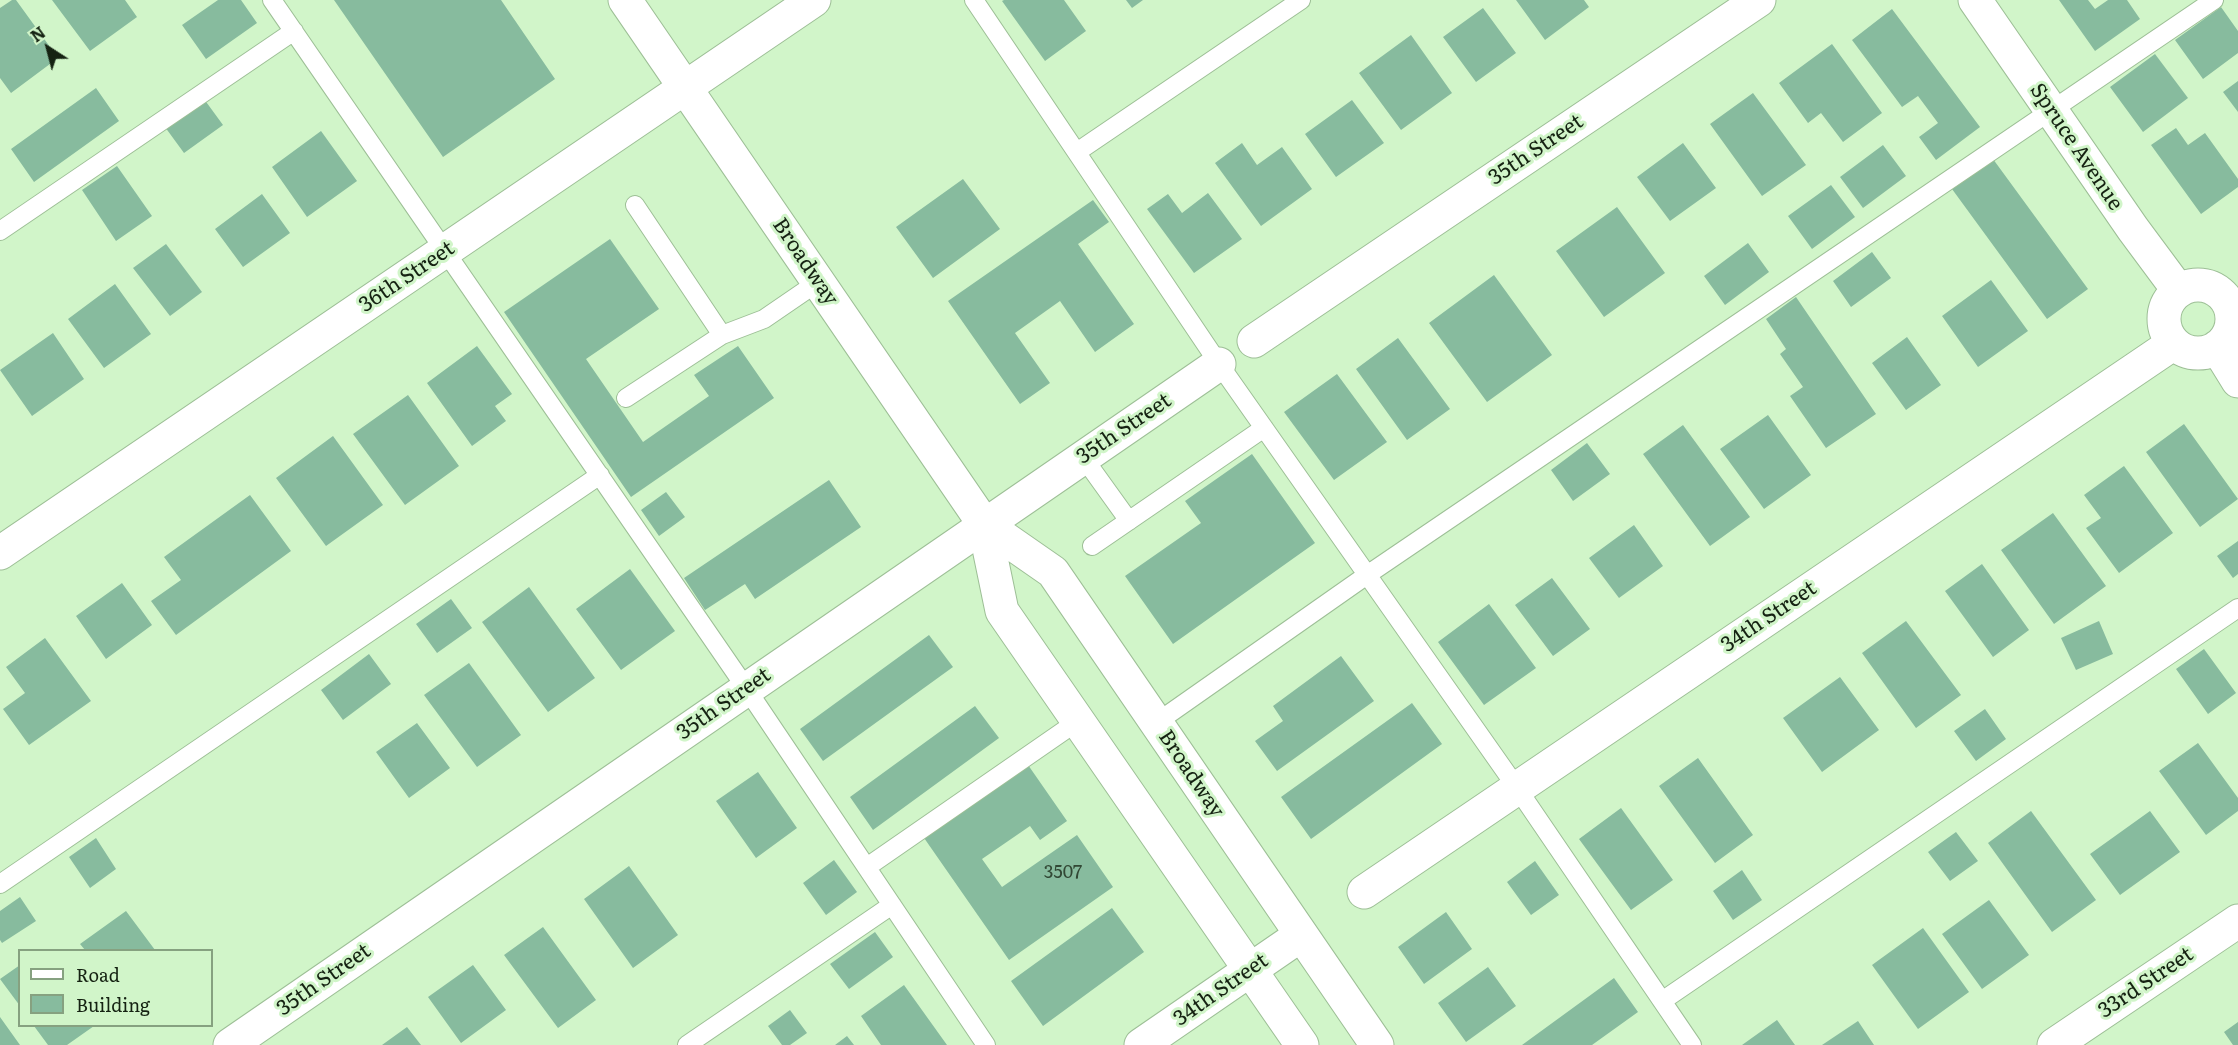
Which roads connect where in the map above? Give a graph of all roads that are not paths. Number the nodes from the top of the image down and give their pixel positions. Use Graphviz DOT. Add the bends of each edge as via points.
graph roads {
  1 [pos="272,0"];
  2 [pos="625,0"];
  3 [pos="814,0"];
  4 [pos="974,0"];
  5 [pos="1301,0"];
  6 [pos="1759,0"];
  7 [pos="1975,0"];
  8 [pos="2214,0"];
  9 [pos="294,31"];
  10 [pos="685,86"];
  11 [pos="2052,112"];
  12 [pos="1077,152"];
  13 [pos="635,205"];
  14 [pos="0,231"];
  15 [pos="445,251"];
  16 [pos="818,282"];
  17 [pos="2179,291"];
  18 [pos="2234,303"];
  19 [pos="722,335"];
  20 [pos="1254,341"];
  21 [pos="2174,343"];
  22 [pos="2217,348"];
  23 [pos="1219,364"];
  24 [pos="2238,381"];
  25 [pos="626,398"];
  26 [pos="1264,428"];
  27 [pos="1083,457"];
  28 [pos="600,475"];
  29 [pos="1129,521"];
  30 [pos="984,525"];
  31 [pos="1092,546"];
  32 [pos="0,553"];
  33 [pos="1367,575"];
  34 [pos="2238,608"];
  35 [pos="747,688"];
  36 [pos="1078,721"];
  37 [pos="1156,723"];
  38 [pos="1517,788"];
  39 [pos="867,867"];
  40 [pos="0,884"];
  41 [pos="1364,892"];
  42 [pos="892,905"];
  43 [pos="2238,921"];
  44 [pos="1301,935"];
  45 [pos="1250,970"];
  46 [pos="1662,1001"];
  47 [pos="230,1045"];
  48 [pos="687,1045"];
  49 [pos="986,1045"];
  50 [pos="1141,1045"];
  51 [pos="1302,1045"];
  52 [pos="1377,1045"];
  53 [pos="1692,1045"];
  54 [pos="2054,1045"];
  1 -- 9 [label="lane"];
  2 -- 10 [label="street, Broadway"];
  3 -- 10 [label="street, 36th Street"];
  4 -- 12 [label="lane"];
  5 -- 12 [label="lane"];
  6 -- 20 [label="street, 35th Street"];
  7 -- 11 [label="street, Spruce Avenue"];
  8 -- 11 [label="lane"];
  9 -- 14 [label="lane"];
  9 -- 15 [label="lane"];
  10 -- 15 [label="street, 36th Street"];
  10 -- 16 [label="street, Broadway"];
  11 -- 17 [label="street, Spruce Avenue"];
  11 -- 33 [label="lane"];
  12 -- 23 [label="lane"];
  13 -- 19 [label="lane"];
  15 -- 28 [label="lane"];
  15 -- 32 [label="street, 36th Street"];
  16 -- 19 [label="lane" via="764,319"];
  16 -- 30 [label="street, Broadway"];
  17 -- 18 [label="street" via="2208,287"];
  17 -- 21 [label="street" via="2164,316 2168,336"];
  18 -- 22 [label="street" via="2226,340"];
  19 -- 25 [label="lane"];
  21 -- 22 [label="street" via="2195,353"];
  21 -- 38 [label="street, 34th Street"];
  22 -- 24 [label="street"];
  23 -- 26 [label="lane"];
  23 -- 27 [label="street, 35th Street"];
  26 -- 29 [label="lane"];
  26 -- 33 [label="lane"];
  27 -- 29 [label="lane"];
  27 -- 30 [label="street, 35th Street"];
  28 -- 35 [label="lane"];
  28 -- 40 [label="lane"];
  29 -- 31 [label="lane"];
  30 -- 35 [label="street, 35th Street"];
  30 -- 36 [label="street, Broadway" via="1002,612"];
  30 -- 37 [label="street, Broadway" via="1053,572"];
  33 -- 37 [label="lane"];
  33 -- 38 [label="lane"];
  34 -- 46 [label="lane"];
  35 -- 39 [label="lane"];
  35 -- 47 [label="street, 35th Street"];
  36 -- 39 [label="lane"];
  36 -- 45 [label="street, Broadway"];
  37 -- 44 [label="street, Broadway"];
  38 -- 41 [label="street, 34th Street"];
  38 -- 46 [label="lane"];
  39 -- 42 [label="lane"];
  42 -- 48 [label="lane"];
  42 -- 49 [label="lane"];
  43 -- 54 [label="street, 33rd Street"];
  44 -- 45 [label="street, 34th Street"];
  44 -- 52 [label="street, Broadway"];
  45 -- 50 [label="street, 34th Street"];
  45 -- 51 [label="street, Broadway"];
  46 -- 53 [label="lane"];
}
